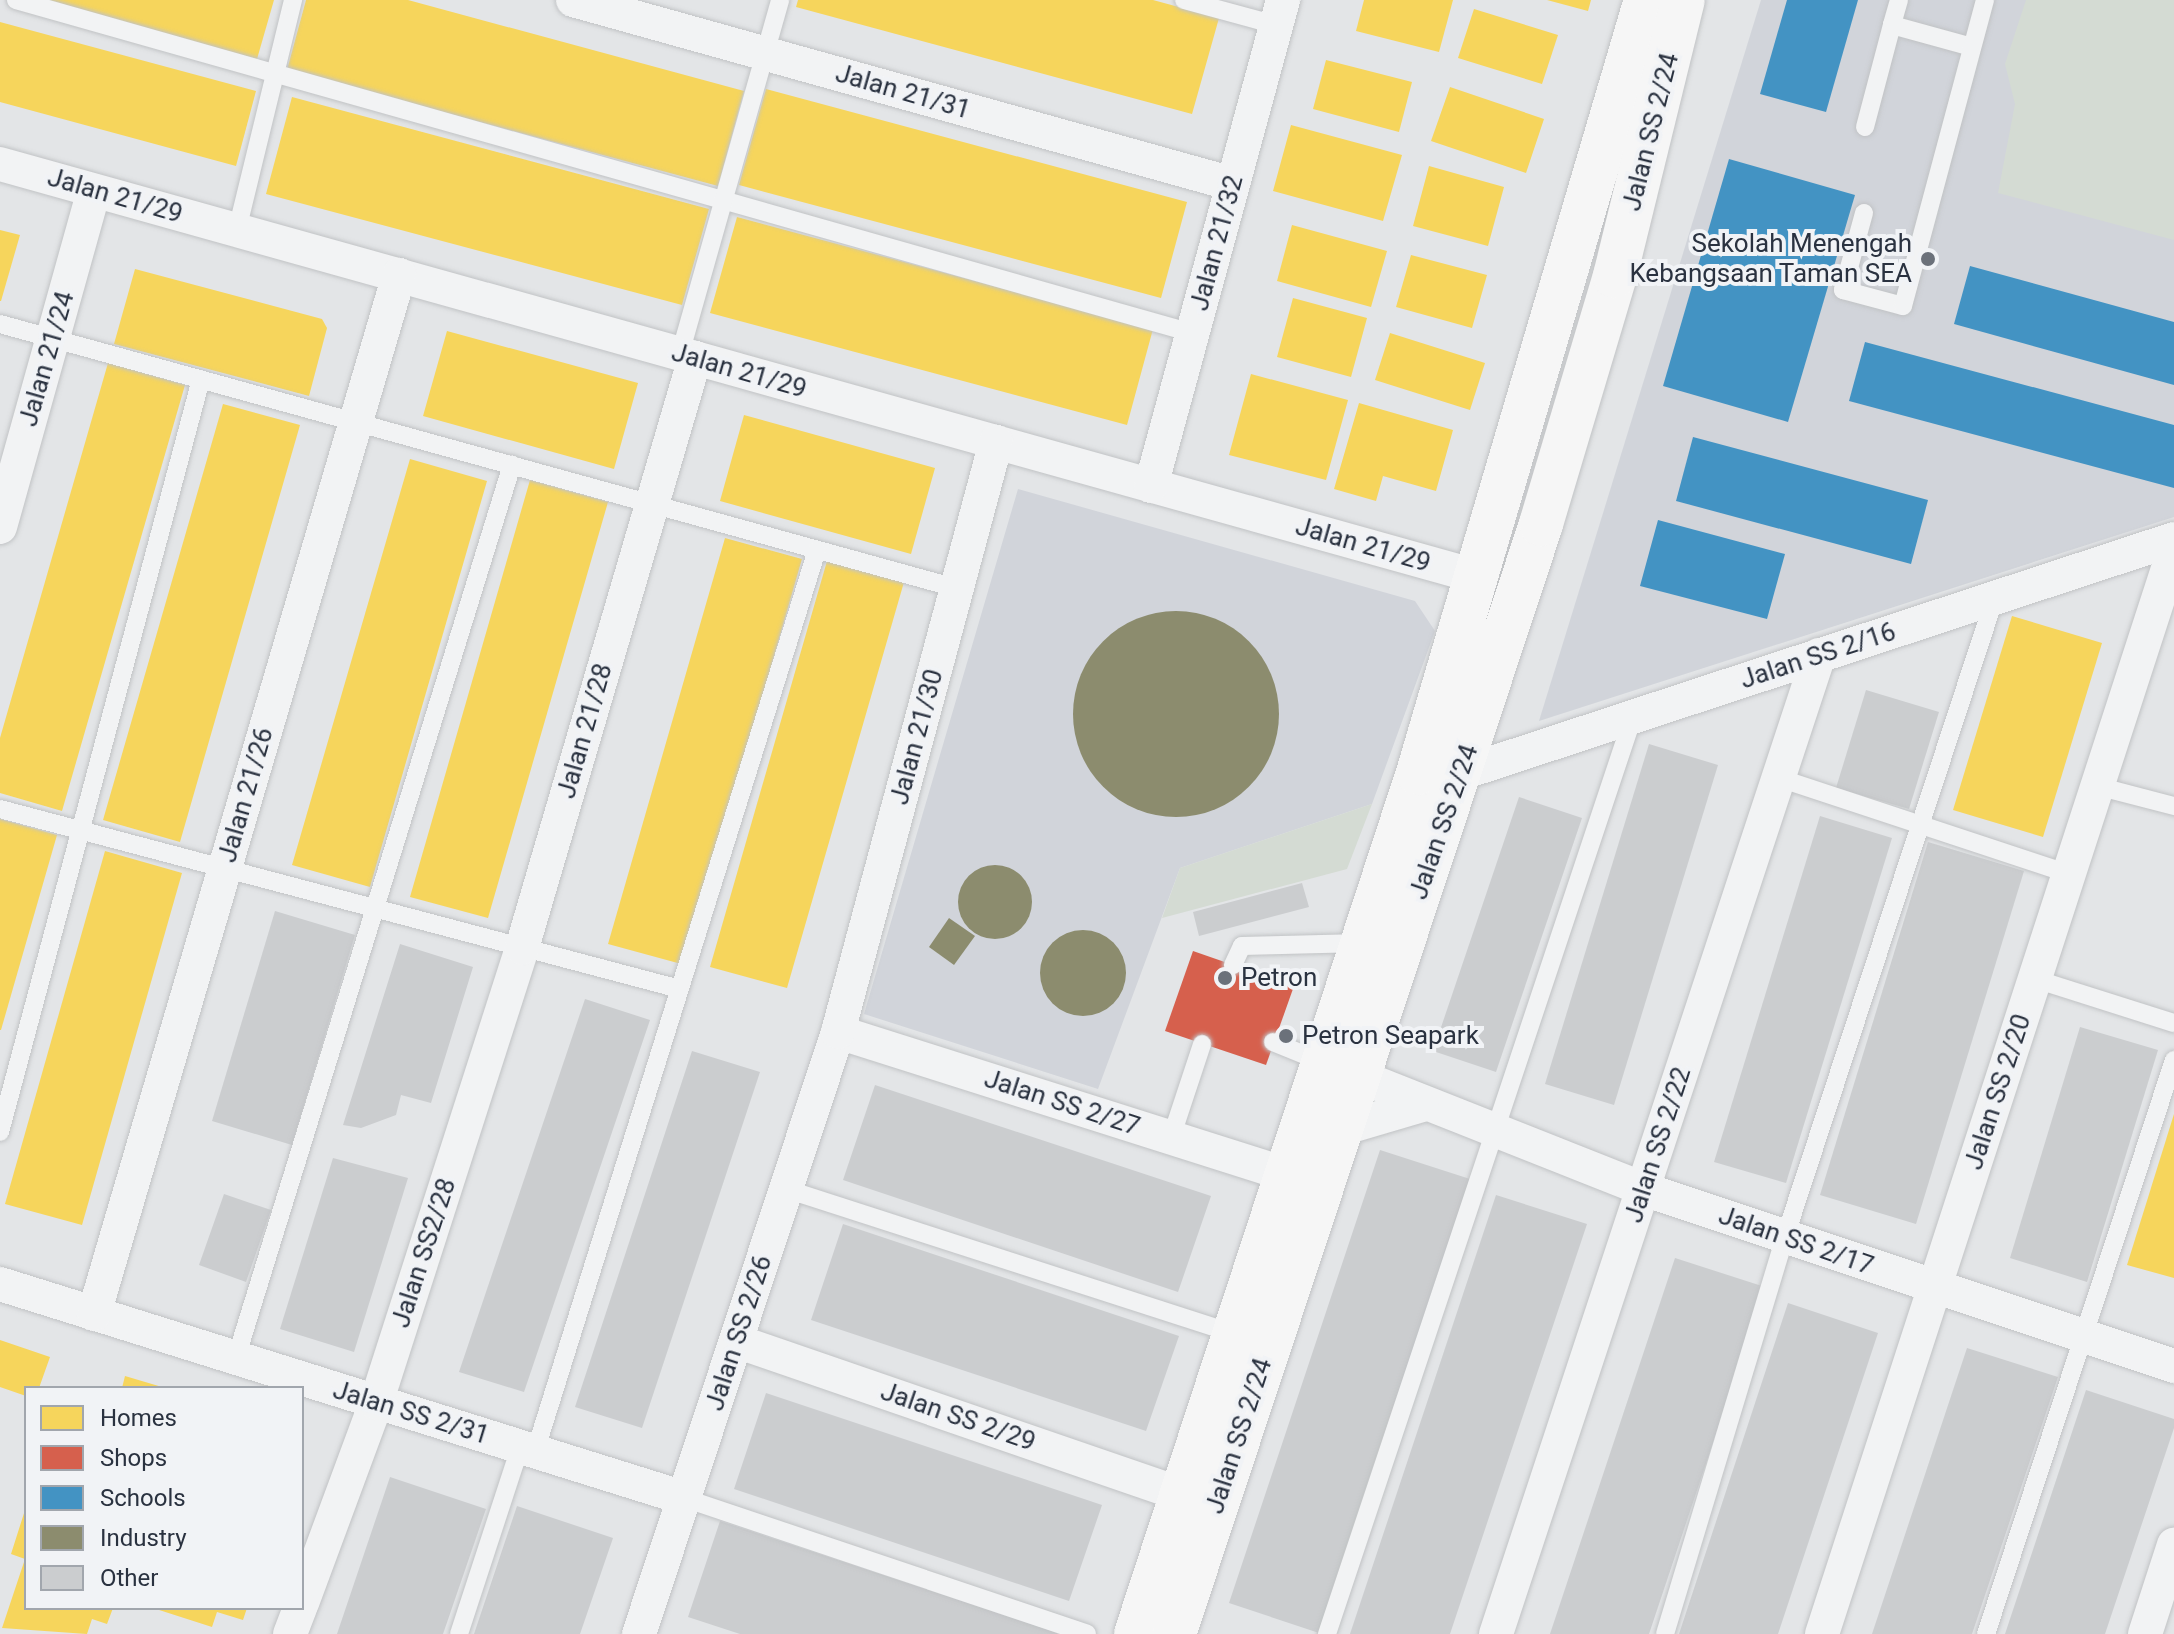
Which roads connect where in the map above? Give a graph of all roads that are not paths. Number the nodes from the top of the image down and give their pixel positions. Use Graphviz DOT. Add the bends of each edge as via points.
graph roads {
  1 [pos="16,0"];
  2 [pos="293,0"];
  3 [pos="573,0"];
  4 [pos="780,0"];
  5 [pos="1184,0"];
  6 [pos="1646,0"];
  7 [pos="1683,0"];
  8 [pos="1899,0"];
  9 [pos="1985,0"];
  10 [pos="1279,12"];
  11 [pos="1892,25"];
  12 [pos="1972,47"];
  13 [pos="764,53"];
  14 [pos="276,69"];
  15 [pos="1865,127"];
  16 [pos="0,164"];
  17 [pos="1233,184"];
  18 [pos="94,191"];
  19 [pos="726,196"];
  20 [pos="1864,213"];
  21 [pos="237,230"];
  22 [pos="399,275"];
  23 [pos="0,324"];
  24 [pos="1192,333"];
  25 [pos="52,339"];
  26 [pos="688,356"];
  27 [pos="201,379"];
  28 [pos="356,422"];
  29 [pos="996,442"];
  30 [pos="512,465"];
  31 [pos="1151,486"];
  32 [pos="651,504"];
  33 [pos="1541,524"];
  34 [pos="0,527"];
  35 [pos="2174,539"];
  36 [pos="817,550"];
  37 [pos="2174,550"];
  38 [pos="1479,577"];
  39 [pos="956,588"];
  40 [pos="1995,597"];
  41 [pos="1819,655"];
  42 [pos="1633,717"];
  43 [pos="1462,773"];
  44 [pos="1779,778"];
  45 [pos="2097,786"];
  46 [pos="2174,806"];
  47 [pos="0,809"];
  48 [pos="1918,825"];
  49 [pos="80,830"];
  50 [pos="225,868"];
  51 [pos="2069,874"];
  52 [pos="375,908"];
  53 [pos="1364,943"];
  54 [pos="522,948"];
  55 [pos="1233,965"];
  56 [pos="2035,979"];
  57 [pos="680,989"];
  58 [pos="2174,1023"];
  59 [pos="838,1032"];
  60 [pos="1273,1042"];
  61 [pos="1202,1044"];
  62 [pos="2174,1060"];
  63 [pos="1340,1069"];
  64 [pos="472,1104"];
  65 [pos="1422,1105"];
  66 [pos="1341,1129"];
  67 [pos="1492,1130"];
  68 [pos="0,1132"];
  69 [pos="1171,1138"];
  70 [pos="1286,1174"];
  71 [pos="786,1189"];
  72 [pos="1643,1189"];
  73 [pos="1785,1237"];
  74 [pos="0,1284"];
  75 [pos="1934,1289"];
  76 [pos="94,1314"];
  77 [pos="1234,1334"];
  78 [pos="2080,1336"];
  79 [pos="736,1341"];
  80 [pos="236,1358"];
  81 [pos="2174,1366"];
  82 [pos="376,1403"];
  83 [pos="528,1449"];
  84 [pos="1181,1494"];
  85 [pos="684,1498"];
  86 [pos="2174,1545"];
  87 [pos="304,1597"];
  88 [pos="299,1610"];
  89 [pos="1172,1632"];
  90 [pos="641,1633"];
  91 [pos="290,1634"];
  92 [pos="459,1634"];
  93 [pos="1087,1634"];
  94 [pos="1327,1634"];
  95 [pos="1496,1634"];
  96 [pos="1665,1634"];
  97 [pos="1822,1634"];
  98 [pos="1986,1634"];
  99 [pos="2145,1634"];
  1 -- 14 [label="lane"];
  2 -- 14 [label="lane"];
  3 -- 13 [label="street, Jalan 21/31"];
  4 -- 13 [label="lane"];
  5 -- 10 [label="lane"];
  6 -- 38 [label="main road, Jalan SS 2/24"];
  7 -- 33 [label="main road, Jalan SS 2/24" via="1615,276"];
  8 -- 11 [label="lane"];
  9 -- 12 [label="lane"];
  10 -- 17 [label="street, Jalan 21/32"];
  11 -- 12 [label="lane"];
  11 -- 15 [label="lane"];
  12 -- 20 [label="lane" via="1903,306 1843,290"];
  13 -- 17 [label="street, Jalan 21/31"];
  13 -- 19 [label="lane"];
  14 -- 19 [label="lane"];
  14 -- 21 [label="lane"];
  16 -- 18 [label="street, Jalan 21/29"];
  17 -- 24 [label="street, Jalan 21/32"];
  18 -- 21 [label="street, Jalan 21/29"];
  18 -- 25 [label="street, Jalan 21/24"];
  19 -- 24 [label="lane"];
  19 -- 26 [label="lane"];
  21 -- 22 [label="street, Jalan 21/29"];
  22 -- 26 [label="street, Jalan 21/29"];
  22 -- 28 [label="street, Jalan 21/26"];
  23 -- 25 [label="lane"];
  24 -- 31 [label="street, Jalan 21/32"];
  25 -- 27 [label="lane"];
  25 -- 34 [label="street, Jalan 21/24"];
  26 -- 29 [label="street, Jalan 21/29"];
  26 -- 32 [label="street, Jalan 21/28"];
  27 -- 28 [label="lane"];
  27 -- 49 [label="lane"];
  28 -- 30 [label="lane"];
  28 -- 50 [label="street, Jalan 21/26"];
  29 -- 31 [label="street, Jalan 21/29"];
  29 -- 39 [label="street, Jalan 21/30"];
  30 -- 32 [label="lane"];
  30 -- 52 [label="lane"];
  31 -- 38 [label="street, Jalan 21/29"];
  32 -- 36 [label="lane"];
  32 -- 54 [label="street, Jalan 21/28"];
  33 -- 38 [label="main road" via="1504,570"];
  33 -- 43 [label="main road, Jalan SS 2/24"];
  35 -- 40 [label="street, Jalan SS 2/16"];
  36 -- 39 [label="lane"];
  36 -- 57 [label="lane"];
  37 -- 45 [label="street, Jalan SS 2/20"];
  38 -- 53 [label="main road, Jalan SS 2/24"];
  39 -- 59 [label="street, Jalan 21/30"];
  40 -- 41 [label="street, Jalan SS 2/16"];
  40 -- 48 [label="lane"];
  41 -- 42 [label="street, Jalan SS 2/16"];
  41 -- 44 [label="street, Jalan SS 2/22"];
  42 -- 43 [label="street, Jalan SS 2/16"];
  42 -- 67 [label="lane"];
  43 -- 63 [label="main road, Jalan SS 2/24"];
  44 -- 48 [label="lane"];
  44 -- 72 [label="street, Jalan SS 2/22"];
  45 -- 46 [label="lane"];
  45 -- 51 [label="street, Jalan SS 2/20"];
  47 -- 49 [label="lane"];
  48 -- 51 [label="lane"];
  48 -- 73 [label="lane"];
  49 -- 50 [label="lane"];
  49 -- 68 [label="lane"];
  50 -- 52 [label="lane"];
  50 -- 76 [label="street, Jalan 21/26"];
  51 -- 56 [label="street, Jalan SS 2/20"];
  52 -- 54 [label="lane"];
  52 -- 80 [label="lane"];
  53 -- 55 [label="lane" via="1242,946"];
  53 -- 63 [label="main road, Jalan SS 2/24"];
  54 -- 57 [label="lane"];
  54 -- 64 [label="street, Jalan 21/28"];
  56 -- 58 [label="lane"];
  56 -- 75 [label="street, Jalan SS 2/20"];
  57 -- 83 [label="lane"];
  59 -- 69 [label="street, Jalan SS 2/27"];
  59 -- 71 [label="street, Jalan SS 2/26"];
  60 -- 63 [label="lane"];
  61 -- 69 [label="lane"];
  62 -- 78 [label="lane"];
  63 -- 65 [label="street, Jalan SS 2/17"];
  63 -- 66 [label="main road, Jalan SS 2/24"];
  63 -- 70 [label="main road, Jalan SS 2/24"];
  64 -- 82 [label="street, Jalan SS2/28"];
  65 -- 66 [label="street"];
  65 -- 67 [label="street, Jalan SS 2/17"];
  66 -- 89 [label="main road, Jalan SS 2/24"];
  67 -- 72 [label="street, Jalan SS 2/17"];
  67 -- 94 [label="lane"];
  69 -- 70 [label="street, Jalan SS 2/27"];
  70 -- 77 [label="main road, Jalan SS 2/24"];
  71 -- 77 [label="lane"];
  71 -- 79 [label="street, Jalan SS 2/26"];
  72 -- 73 [label="street, Jalan SS 2/17"];
  72 -- 95 [label="street, Jalan SS 2/22"];
  73 -- 75 [label="street, Jalan SS 2/17"];
  73 -- 96 [label="lane"];
  74 -- 76 [label="street, Jalan SS 2/31"];
  75 -- 78 [label="street, Jalan SS 2/17"];
  75 -- 97 [label="street, Jalan SS 2/20"];
  76 -- 80 [label="street, Jalan SS 2/31"];
  77 -- 84 [label="main road, Jalan SS 2/24"];
  78 -- 81 [label="street, Jalan SS 2/17"];
  78 -- 98 [label="lane"];
  79 -- 84 [label="street, Jalan SS 2/29"];
  79 -- 85 [label="street, Jalan SS 2/26"];
  80 -- 82 [label="street, Jalan SS 2/31"];
  82 -- 83 [label="street, Jalan SS 2/31"];
  82 -- 87 [label="street, Jalan SS2/28"];
  83 -- 85 [label="street, Jalan SS 2/31"];
  83 -- 92 [label="lane"];
  84 -- 89 [label="main road, Jalan SS 2/24"];
  85 -- 90 [label="street, Jalan SS 2/26"];
  85 -- 93 [label="lane"];
  86 -- 99 [label="street"];
  88 -- 91 [label="street, Jalan SS2/28"];
}
